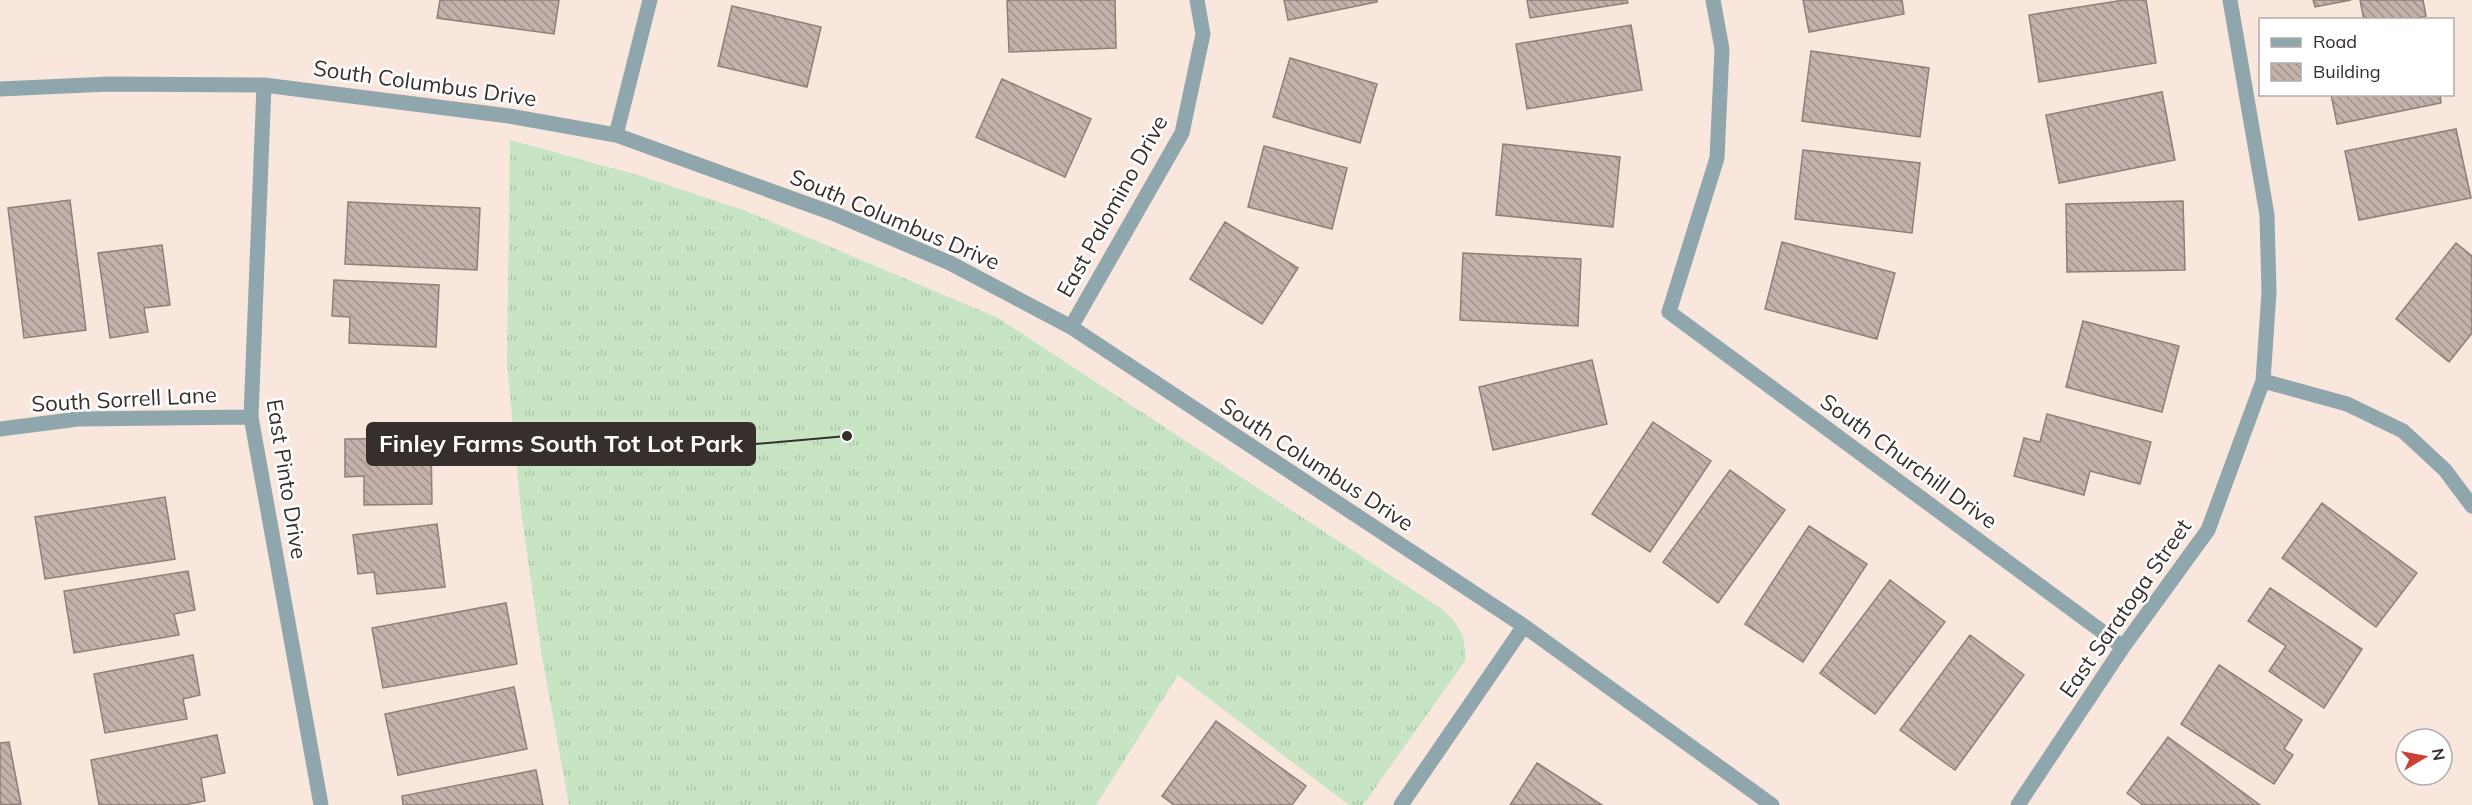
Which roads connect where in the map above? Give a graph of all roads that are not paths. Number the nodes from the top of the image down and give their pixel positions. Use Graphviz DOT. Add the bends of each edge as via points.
graph roads {
  1 [pos="650,0"];
  2 [pos="1197,0"];
  3 [pos="1713,0"];
  4 [pos="2230,0"];
  5 [pos="264,85"];
  6 [pos="0,89"];
  7 [pos="616,135"];
  8 [pos="1071,327"];
  9 [pos="2263,381"];
  10 [pos="251,417"];
  11 [pos="0,429"];
  12 [pos="2472,506"];
  13 [pos="1524,626"];
  14 [pos="2123,647"];
  15 [pos="321,805"];
  16 [pos="1401,805"];
  17 [pos="1772,805"];
  18 [pos="2018,805"];
  1 -- 7 [label="street"];
  2 -- 8 [label="street, East Palomino Drive" via="1203,34 1182,133"];
  3 -- 14 [label="street, South Churchill Drive" via="1722,49 1717,158 1669,312"];
  4 -- 9 [label="street, East Saratoga Street" via="2267,214 2269,292"];
  5 -- 6 [label="street, South Columbus Drive" via="109,84"];
  5 -- 7 [label="street, South Columbus Drive" via="509,116"];
  5 -- 10 [label="street, East Pinto Drive"];
  7 -- 8 [label="street, South Columbus Drive" via="780,193 950,263"];
  8 -- 13 [label="street, South Columbus Drive"];
  9 -- 12 [label="street" via="2347,404 2403,431 2445,470"];
  9 -- 14 [label="street, East Saratoga Street" via="2208,530"];
  10 -- 11 [label="street, South Sorrell Lane" via="78,419"];
  10 -- 15 [label="street, East Pinto Drive"];
  13 -- 16 [label="street"];
  13 -- 17 [label="street, South Columbus Drive"];
  14 -- 18 [label="street, East Saratoga Street"];
}
